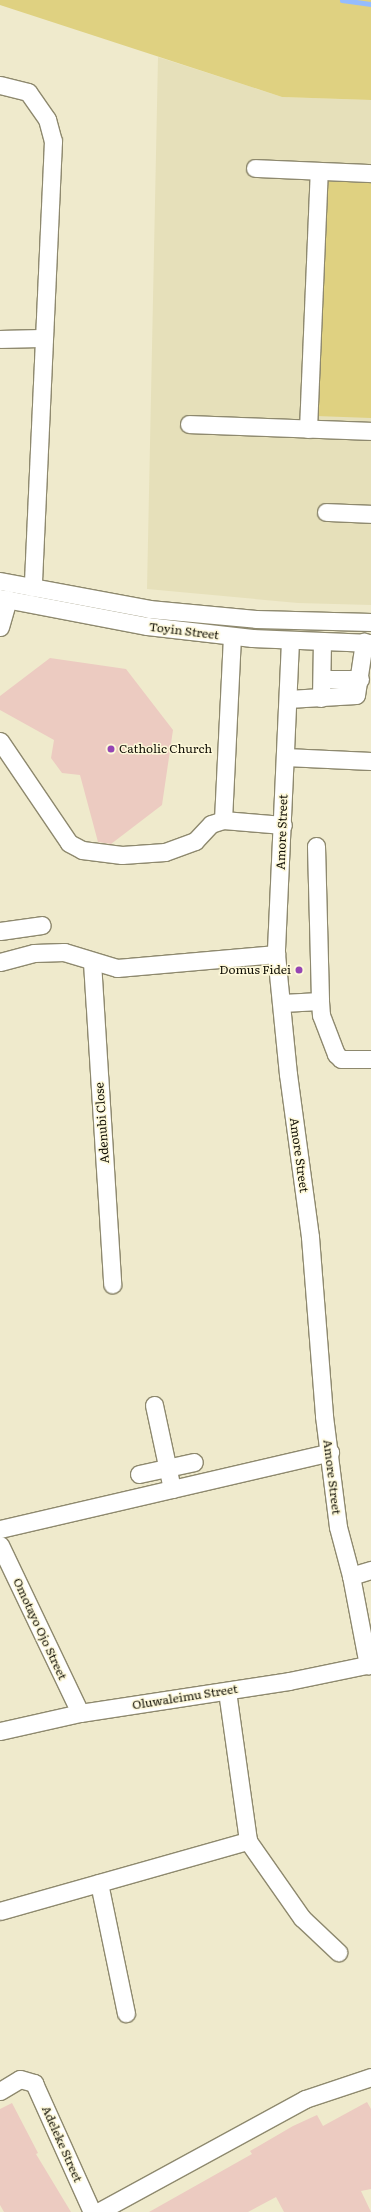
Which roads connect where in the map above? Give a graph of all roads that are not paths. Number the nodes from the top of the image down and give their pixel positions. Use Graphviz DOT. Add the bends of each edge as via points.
graph roads {
  1 [pos="0,85"];
  2 [pos="255,168"];
  3 [pos="318,171"];
  4 [pos="371,173"];
  5 [pos="43,338"];
  6 [pos="0,339"];
  7 [pos="189,424"];
  8 [pos="308,429"];
  9 [pos="371,431"];
  10 [pos="371,509"];
  11 [pos="326,512"];
  12 [pos="0,581"];
  13 [pos="33,588"];
  14 [pos="4,598"];
  15 [pos="371,622"];
  16 [pos="0,627"];
  17 [pos="232,636"];
  18 [pos="290,641"];
  19 [pos="322,641"];
  20 [pos="367,642"];
  21 [pos="322,679"];
  22 [pos="360,679"];
  23 [pos="321,698"];
  24 [pos="288,699"];
  25 [pos="0,741"];
  26 [pos="285,757"];
  27 [pos="371,761"];
  28 [pos="223,820"];
  29 [pos="283,825"];
  30 [pos="316,846"];
  31 [pos="42,925"];
  32 [pos="0,931"];
  33 [pos="276,954"];
  34 [pos="0,962"];
  35 [pos="92,962"];
  36 [pos="320,1001"];
  37 [pos="282,1003"];
  38 [pos="371,1060"];
  39 [pos="112,1284"];
  40 [pos="154,1405"];
  41 [pos="330,1452"];
  42 [pos="194,1462"];
  43 [pos="168,1469"];
  44 [pos="139,1474"];
  45 [pos="172,1489"];
  46 [pos="0,1529"];
  47 [pos="0,1545"];
  48 [pos="371,1570"];
  49 [pos="351,1576"];
  50 [pos="369,1665"];
  51 [pos="227,1691"];
  52 [pos="80,1713"];
  53 [pos="0,1731"];
  54 [pos="248,1841"];
  55 [pos="99,1883"];
  56 [pos="0,1912"];
  57 [pos="338,1952"];
  58 [pos="126,2013"];
  59 [pos="371,2077"];
  60 [pos="1,2089"];
  61 [pos="92,2212"];
  62 [pos="98,2212"];
  1 -- 5 [label="street" via="28,92 32,96 47,119 52,141"];
  2 -- 3 [label="street"];
  3 -- 4 [label="street"];
  3 -- 8 [label="street"];
  5 -- 6 [label="street"];
  5 -- 13 [label="street"];
  7 -- 8 [label="street"];
  8 -- 9 [label="street"];
  10 -- 11 [label="street"];
  12 -- 13 [label="street, Toyin Street"];
  13 -- 15 [label="street, Toyin Street" via="149,609 256,619"];
  14 -- 16 [label="street"];
  14 -- 17 [label="street, Toyin Street" via="147,626"];
  17 -- 18 [label="street, Toyin Street"];
  17 -- 28 [label="street"];
  18 -- 19 [label="street, Toyin Street"];
  18 -- 24 [label="street, Amore Street"];
  19 -- 20 [label="street, Toyin Street"];
  19 -- 21 [label="street"];
  20 -- 22 [label="street"];
  21 -- 22 [label="street"];
  21 -- 23 [label="street"];
  22 -- 23 [label="street" via="356,695"];
  23 -- 24 [label="street"];
  24 -- 26 [label="street, Amore Street"];
  25 -- 28 [label="street" via="69,843 82,850 122,854 165,852 194,841 211,824"];
  26 -- 27 [label="street"];
  26 -- 29 [label="street, Amore Street"];
  28 -- 29 [label="street"];
  29 -- 33 [label="street, Amore Street"];
  30 -- 36 [label="street"];
  31 -- 32 [label="street"];
  33 -- 35 [label="street" via="117,968"];
  33 -- 37 [label="street, Amore Street"];
  34 -- 35 [label="street" via="34,954 64,952"];
  35 -- 39 [label="street, Adenubi Close"];
  36 -- 37 [label="street"];
  36 -- 38 [label="street" via="321,1015 336,1054 341,1059"];
  37 -- 41 [label="street, Amore Street" via="310,1237 324,1416"];
  40 -- 43 [label="street"];
  41 -- 45 [label="street"];
  41 -- 49 [label="street, Amore Street" via="338,1527"];
  42 -- 43 [label="street"];
  43 -- 44 [label="street"];
  43 -- 45 [label="street"];
  45 -- 46 [label="street"];
  47 -- 52 [label="street, Omotayo Ojo Street"];
  48 -- 49 [label="street"];
  49 -- 50 [label="street, Amore Street"];
  50 -- 51 [label="street, Oluwaleimu Street"];
  51 -- 52 [label="street, Oluwaleimu Street"];
  51 -- 54 [label="street"];
  52 -- 53 [label="street, Oluwaleimu Street"];
  54 -- 55 [label="street"];
  54 -- 57 [label="street" via="302,1918"];
  55 -- 56 [label="street"];
  55 -- 58 [label="street"];
  59 -- 62 [label="street" via="305,2099"];
  60 -- 61 [label="street, Adeleke Street" via="20,2078 34,2083"];
}
